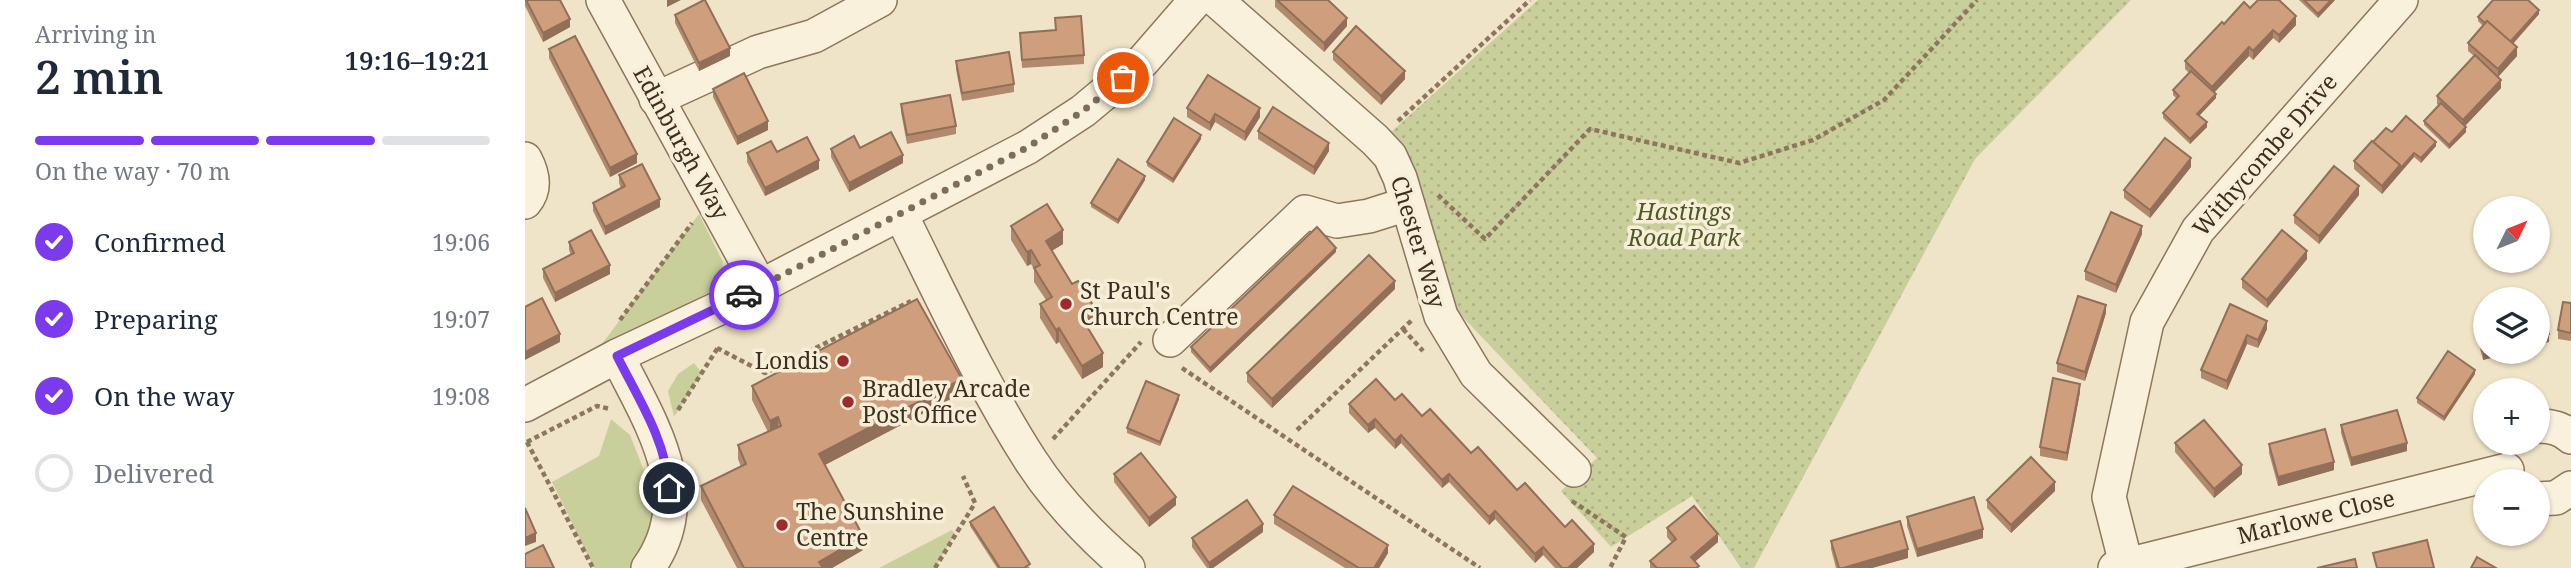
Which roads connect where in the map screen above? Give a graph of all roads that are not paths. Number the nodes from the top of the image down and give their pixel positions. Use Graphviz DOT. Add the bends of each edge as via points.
graph roads {
  1 [pos="603,0"];
  2 [pos="880,0"];
  3 [pos="1196,0"];
  4 [pos="1216,0"];
  5 [pos="2401,0"];
  6 [pos="656,99"];
  7 [pos="525,159"];
  8 [pos="1419,196"];
  9 [pos="525,202"];
  10 [pos="901,215"];
  11 [pos="760,286"];
  12 [pos="1174,353"];
  13 [pos="617,356"];
  14 [pos="525,405"];
  15 [pos="2550,426"];
  16 [pos="2571,438"];
  17 [pos="2510,465"];
  18 [pos="1574,470"];
  19 [pos="2571,488"];
  20 [pos="2550,498"];
  21 [pos="2123,567"];
  22 [pos="648,568"];
  23 [pos="1128,568"];
  1 -- 6 [label="street, Edinburgh Way"];
  2 -- 6 [label="street" via="814,36 758,52"];
  3 -- 10 [label="street" via="1143,61 1083,111 1028,147"];
  4 -- 8 [label="street, Chester Way" via="1375,141 1390,156 1400,178"];
  5 -- 21 [label="street, Withycombe Drive" via="2197,230 2147,322 2109,497"];
  6 -- 11 [label="street, Edinburgh Way"];
  7 -- 9 [label="street" via="533,179"];
  8 -- 12 [label="street" via="1369,216 1337,221 1305,212"];
  8 -- 18 [label="street, Chester Way" via="1441,316 1476,374"];
  10 -- 11 [label="street"];
  10 -- 23 [label="street" via="1032,463 1066,506"];
  11 -- 13 [label="street"];
  13 -- 14 [label="street"];
  13 -- 22 [label="street" via="667,464 669,513 659,553"];
  15 -- 16 [label="street"];
  17 -- 21 [label="street, Marlowe Close"];
  19 -- 20 [label="street"];
}
